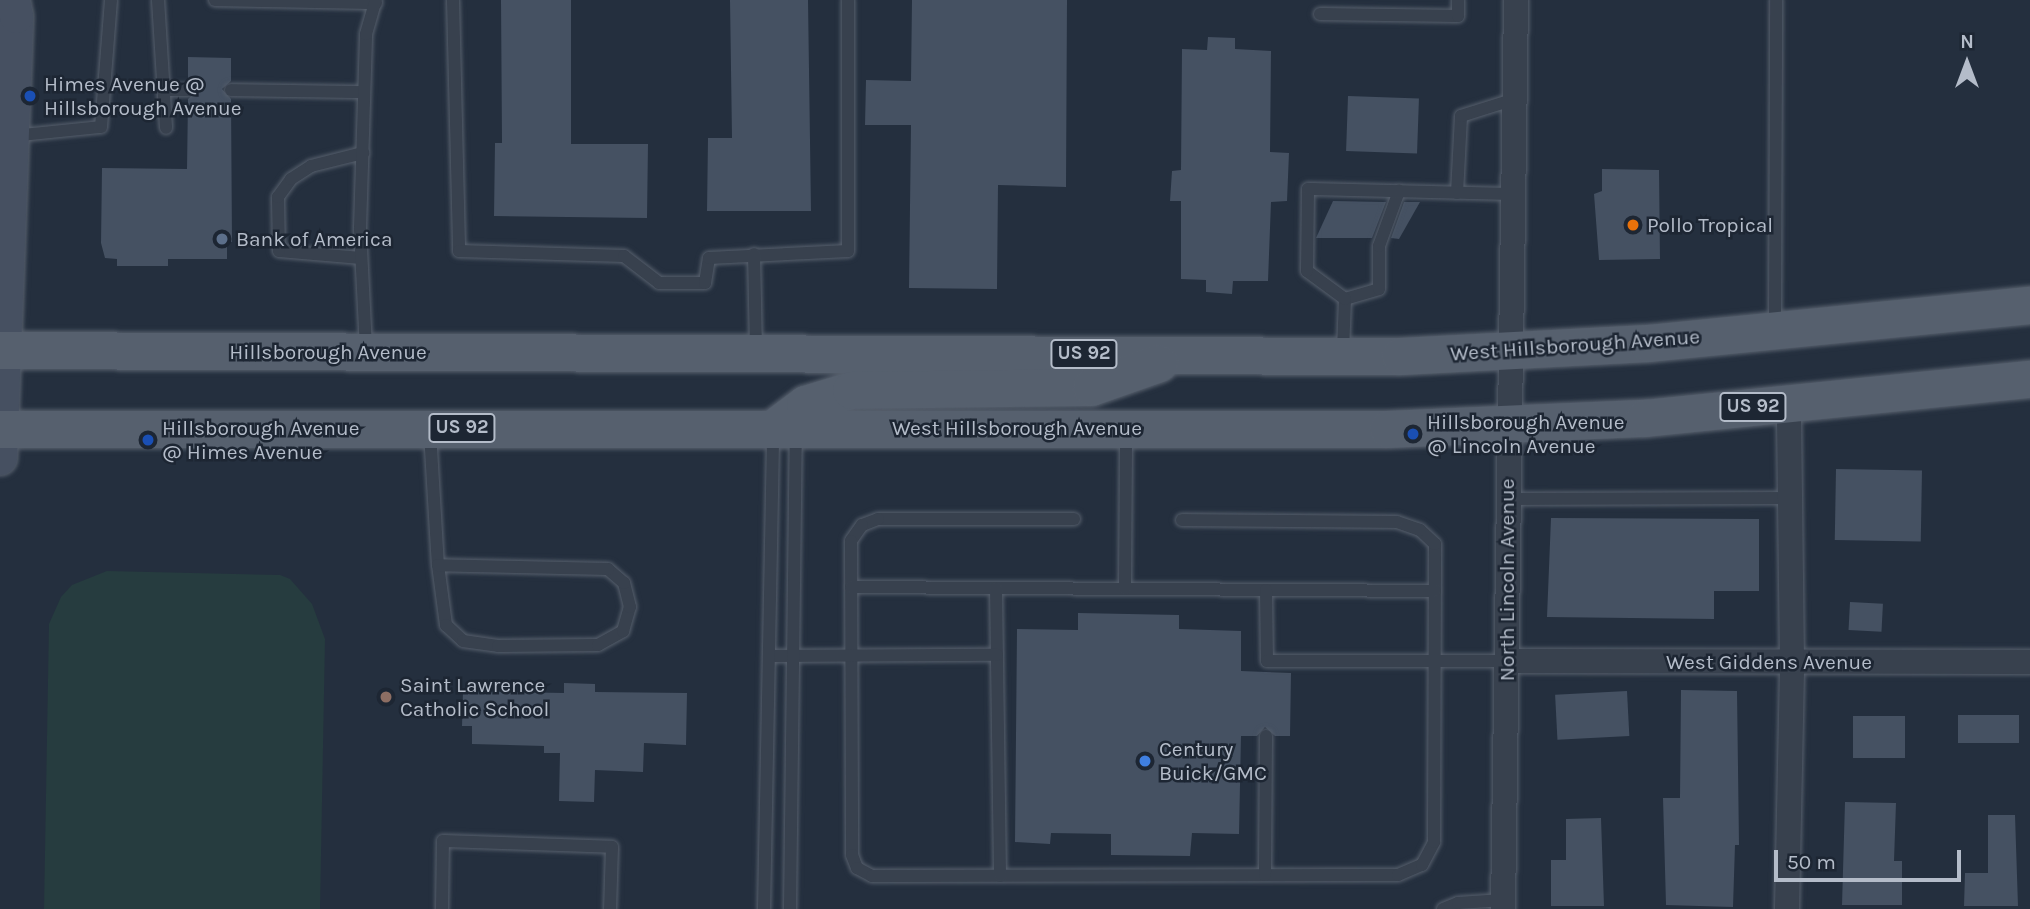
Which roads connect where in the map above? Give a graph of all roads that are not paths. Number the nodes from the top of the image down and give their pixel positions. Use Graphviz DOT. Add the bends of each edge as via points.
graph roads {
  1 [pos="13,0"];
  2 [pos="111,0"];
  3 [pos="158,0"];
  4 [pos="215,0"];
  5 [pos="453,0"];
  6 [pos="848,0"];
  7 [pos="1458,0"];
  8 [pos="1516,0"];
  9 [pos="1776,0"];
  10 [pos="376,1"];
  11 [pos="1320,14"];
  12 [pos="163,90"];
  13 [pos="188,90"];
  14 [pos="231,90"];
  15 [pos="364,92"];
  16 [pos="1515,99"];
  17 [pos="166,128"];
  18 [pos="12,136"];
  19 [pos="363,153"];
  20 [pos="1399,191"];
  21 [pos="1457,193"];
  22 [pos="1514,194"];
  23 [pos="754,254"];
  24 [pos="361,258"];
  25 [pos="1345,299"];
  26 [pos="2030,305"];
  27 [pos="1775,330"];
  28 [pos="2,350"];
  29 [pos="1512,351"];
  30 [pos="366,352"];
  31 [pos="656,354"];
  32 [pos="756,354"];
  33 [pos="1183,354"];
  34 [pos="1342,356"];
  35 [pos="2030,379"];
  36 [pos="1789,404"];
  37 [pos="1507,426"];
  38 [pos="430,428"];
  39 [pos="784,428"];
  40 [pos="0,429"];
  41 [pos="1126,429"];
  42 [pos="0,458"];
  43 [pos="1790,498"];
  44 [pos="1507,499"];
  45 [pos="1074,519"];
  46 [pos="1182,520"];
  47 [pos="438,565"];
  48 [pos="851,587"];
  49 [pos="996,588"];
  50 [pos="1125,589"];
  51 [pos="1266,590"];
  52 [pos="1435,592"];
  53 [pos="997,655"];
  54 [pos="769,656"];
  55 [pos="793,656"];
  56 [pos="851,657"];
  57 [pos="1435,660"];
  58 [pos="1507,661"];
  59 [pos="1792,662"];
  60 [pos="2030,662"];
  61 [pos="1266,736"];
  62 [pos="1265,875"];
  63 [pos="1000,876"];
  64 [pos="1503,905"];
  65 [pos="442,909"];
  66 [pos="610,909"];
  67 [pos="764,909"];
  68 [pos="790,909"];
  69 [pos="1443,909"];
  70 [pos="1787,909"];
  1 -- 18 [label="street"];
  2 -- 18 [label="lane" via="101,127"];
  3 -- 12 [label="lane"];
  4 -- 10 [label="lane"];
  5 -- 23 [label="lane" via="459,251 624,256 659,283 705,283 709,258"];
  6 -- 23 [label="lane" via="848,251"];
  7 -- 11 [label="lane" via="1458,16"];
  8 -- 16 [label="street, North Lincoln Avenue"];
  9 -- 27 [label="lane"];
  10 -- 15 [label="lane" via="366,34"];
  12 -- 13 [label="lane"];
  12 -- 17 [label="lane"];
  14 -- 15 [label="lane"];
  15 -- 19 [label="lane"];
  16 -- 21 [label="lane" via="1461,117"];
  16 -- 22 [label="street, North Lincoln Avenue"];
  18 -- 28 [label="street"];
  19 -- 24 [label="lane"];
  19 -- 24 [label="lane" via="311,166 291,179 278,197 279,251"];
  20 -- 21 [label="lane"];
  20 -- 25 [label="lane" via="1379,246 1379,289"];
  20 -- 25 [label="lane" via="1308,189 1307,271"];
  21 -- 22 [label="lane"];
  22 -- 29 [label="street, North Lincoln Avenue"];
  23 -- 32 [label="lane"];
  24 -- 30 [label="lane"];
  25 -- 34 [label="lane"];
  26 -- 27 [label="main road, West Hillsborough Avenue / US 92"];
  27 -- 29 [label="main road, West Hillsborough Avenue / US 92"];
  28 -- 30 [label="main road, Hillsborough Avenue / US 92"];
  28 -- 40 [label="street"];
  29 -- 34 [label="main road, West Hillsborough Avenue / US 92"];
  29 -- 37 [label="street, North Lincoln Avenue"];
  30 -- 31 [label="main road, Hillsborough Avenue / US 92"];
  31 -- 32 [label="main road, West Hillsborough Avenue / US 92"];
  32 -- 33 [label="main road, West Hillsborough Avenue / US 92"];
  33 -- 34 [label="main road, West Hillsborough Avenue / US 92"];
  33 -- 39 [label="main road" via="1091,387 851,390 805,404"];
  35 -- 36 [label="main road, West Hillsborough Avenue / US 92"];
  36 -- 37 [label="main road, West Hillsborough Avenue / US 92"];
  36 -- 43 [label="street"];
  37 -- 41 [label="main road, West Hillsborough Avenue / US 92"];
  37 -- 44 [label="street, North Lincoln Avenue"];
  38 -- 39 [label="main road, West Hillsborough Avenue / US 92"];
  38 -- 40 [label="main road, West Hillsborough Avenue / US 92"];
  38 -- 47 [label="lane"];
  39 -- 41 [label="main road, West Hillsborough Avenue / US 92"];
  39 -- 54 [label="lane"];
  39 -- 55 [label="lane"];
  40 -- 42 [label="street"];
  41 -- 50 [label="lane"];
  43 -- 44 [label="lane"];
  43 -- 59 [label="street"];
  44 -- 58 [label="street, North Lincoln Avenue"];
  45 -- 48 [label="lane" via="878,519 862,525 851,541"];
  46 -- 52 [label="lane" via="1398,522 1420,530 1435,544"];
  47 -- 47 [label="lane" via="446,625 463,641 498,646 598,645 623,631 630,607 624,583 608,569"];
  48 -- 49 [label="lane"];
  48 -- 56 [label="lane"];
  49 -- 50 [label="lane"];
  49 -- 53 [label="lane"];
  50 -- 51 [label="lane"];
  51 -- 52 [label="lane"];
  51 -- 57 [label="lane" via="1267,666"];
  52 -- 57 [label="lane"];
  53 -- 56 [label="lane"];
  53 -- 63 [label="lane"];
  54 -- 55 [label="lane"];
  54 -- 67 [label="lane"];
  55 -- 56 [label="lane"];
  55 -- 68 [label="lane"];
  56 -- 63 [label="lane" via="852,855 857,868 872,876"];
  57 -- 58 [label="lane"];
  57 -- 62 [label="lane" via="1434,842 1422,865 1398,875"];
  58 -- 59 [label="street, West Giddens Avenue"];
  58 -- 64 [label="street, North Lincoln Avenue"];
  59 -- 60 [label="street, West Giddens Avenue"];
  59 -- 70 [label="street"];
  61 -- 62 [label="lane"];
  62 -- 63 [label="lane"];
  64 -- 69 [label="lane" via="1458,903"];
  65 -- 66 [label="lane" via="443,841 612,847"];
}
